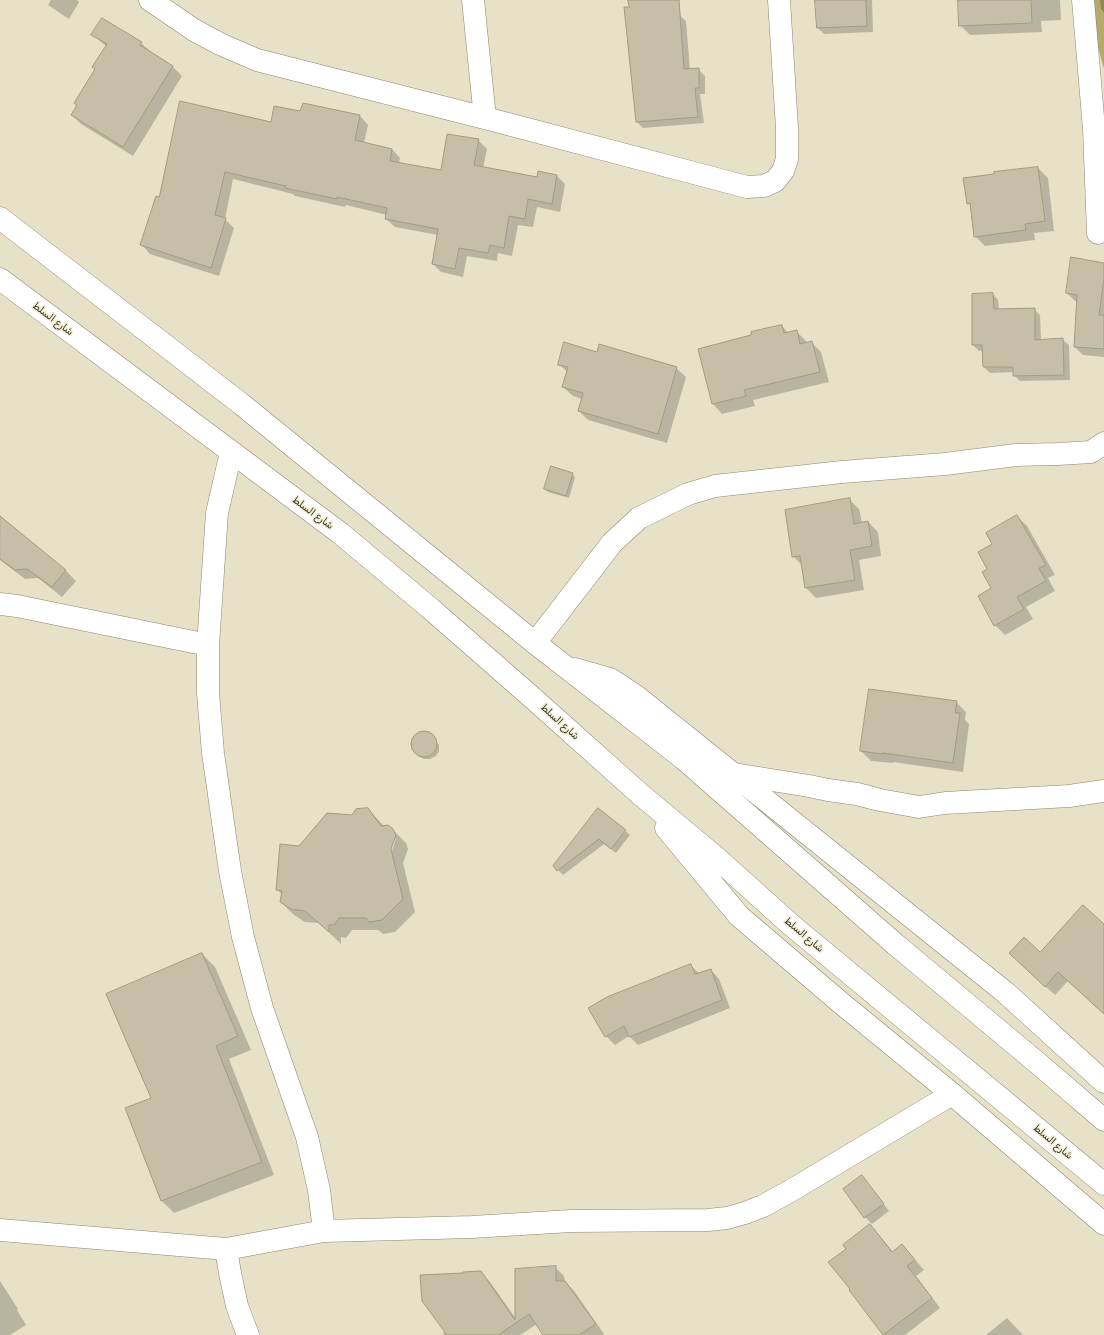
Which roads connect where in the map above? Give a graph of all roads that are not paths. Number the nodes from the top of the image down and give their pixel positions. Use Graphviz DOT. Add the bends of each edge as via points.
graph roads {
  1 [pos="150,0"];
  2 [pos="473,0"];
  3 [pos="779,0"];
  4 [pos="1083,0"];
  5 [pos="485,118"];
  6 [pos="1099,127"];
  7 [pos="0,218"];
  8 [pos="1098,233"];
  9 [pos="0,279"];
  10 [pos="1104,444"];
  11 [pos="231,452"];
  12 [pos="0,604"];
  13 [pos="535,643"];
  14 [pos="208,645"];
  15 [pos="564,665"];
  16 [pos="734,774"];
  17 [pos="1104,791"];
  18 [pos="640,794"];
  19 [pos="1104,1082"];
  20 [pos="952,1094"];
  21 [pos="1104,1120"];
  22 [pos="1104,1184"];
  23 [pos="1104,1224"];
  24 [pos="0,1230"];
  25 [pos="324,1231"];
  26 [pos="226,1248"];
  27 [pos="248,1335"];
  1 -- 5 [label="street" via="194,30 257,60"];
  2 -- 5 [label="street"];
  3 -- 5 [label="street" via="787,159 783,171 775,181 764,186 747,187"];
  4 -- 6 [label="street"];
  6 -- 8 [label="street"];
  7 -- 13 [label="street" via="246,408"];
  9 -- 11 [label="street, شارع السلط"];
  10 -- 13 [label="street" via="1091,452 1016,455 834,473 715,486 688,494 640,518 612,543"];
  11 -- 14 [label="street" via="217,513"];
  11 -- 18 [label="street, شارع السلط" via="340,533"];
  12 -- 14 [label="street"];
  13 -- 15 [label="street"];
  14 -- 25 [label="street" via="208,693 213,753 230,871 243,937 262,1008 307,1137 319,1190"];
  15 -- 16 [label="street" via="610,679 636,696"];
  15 -- 21 [label="street" via="684,759 895,944"];
  16 -- 17 [label="street" via="919,807"];
  16 -- 19 [label="street" via="1006,993"];
  18 -- 20 [label="street" via="739,916"];
  18 -- 22 [label="street, شارع السلط" via="790,924"];
  20 -- 23 [label="street"];
  20 -- 25 [label="street" via="763,1206 727,1218"];
  24 -- 26 [label="street"];
  25 -- 26 [label="street"];
  26 -- 27 [label="street" via="237,1306"];
}
